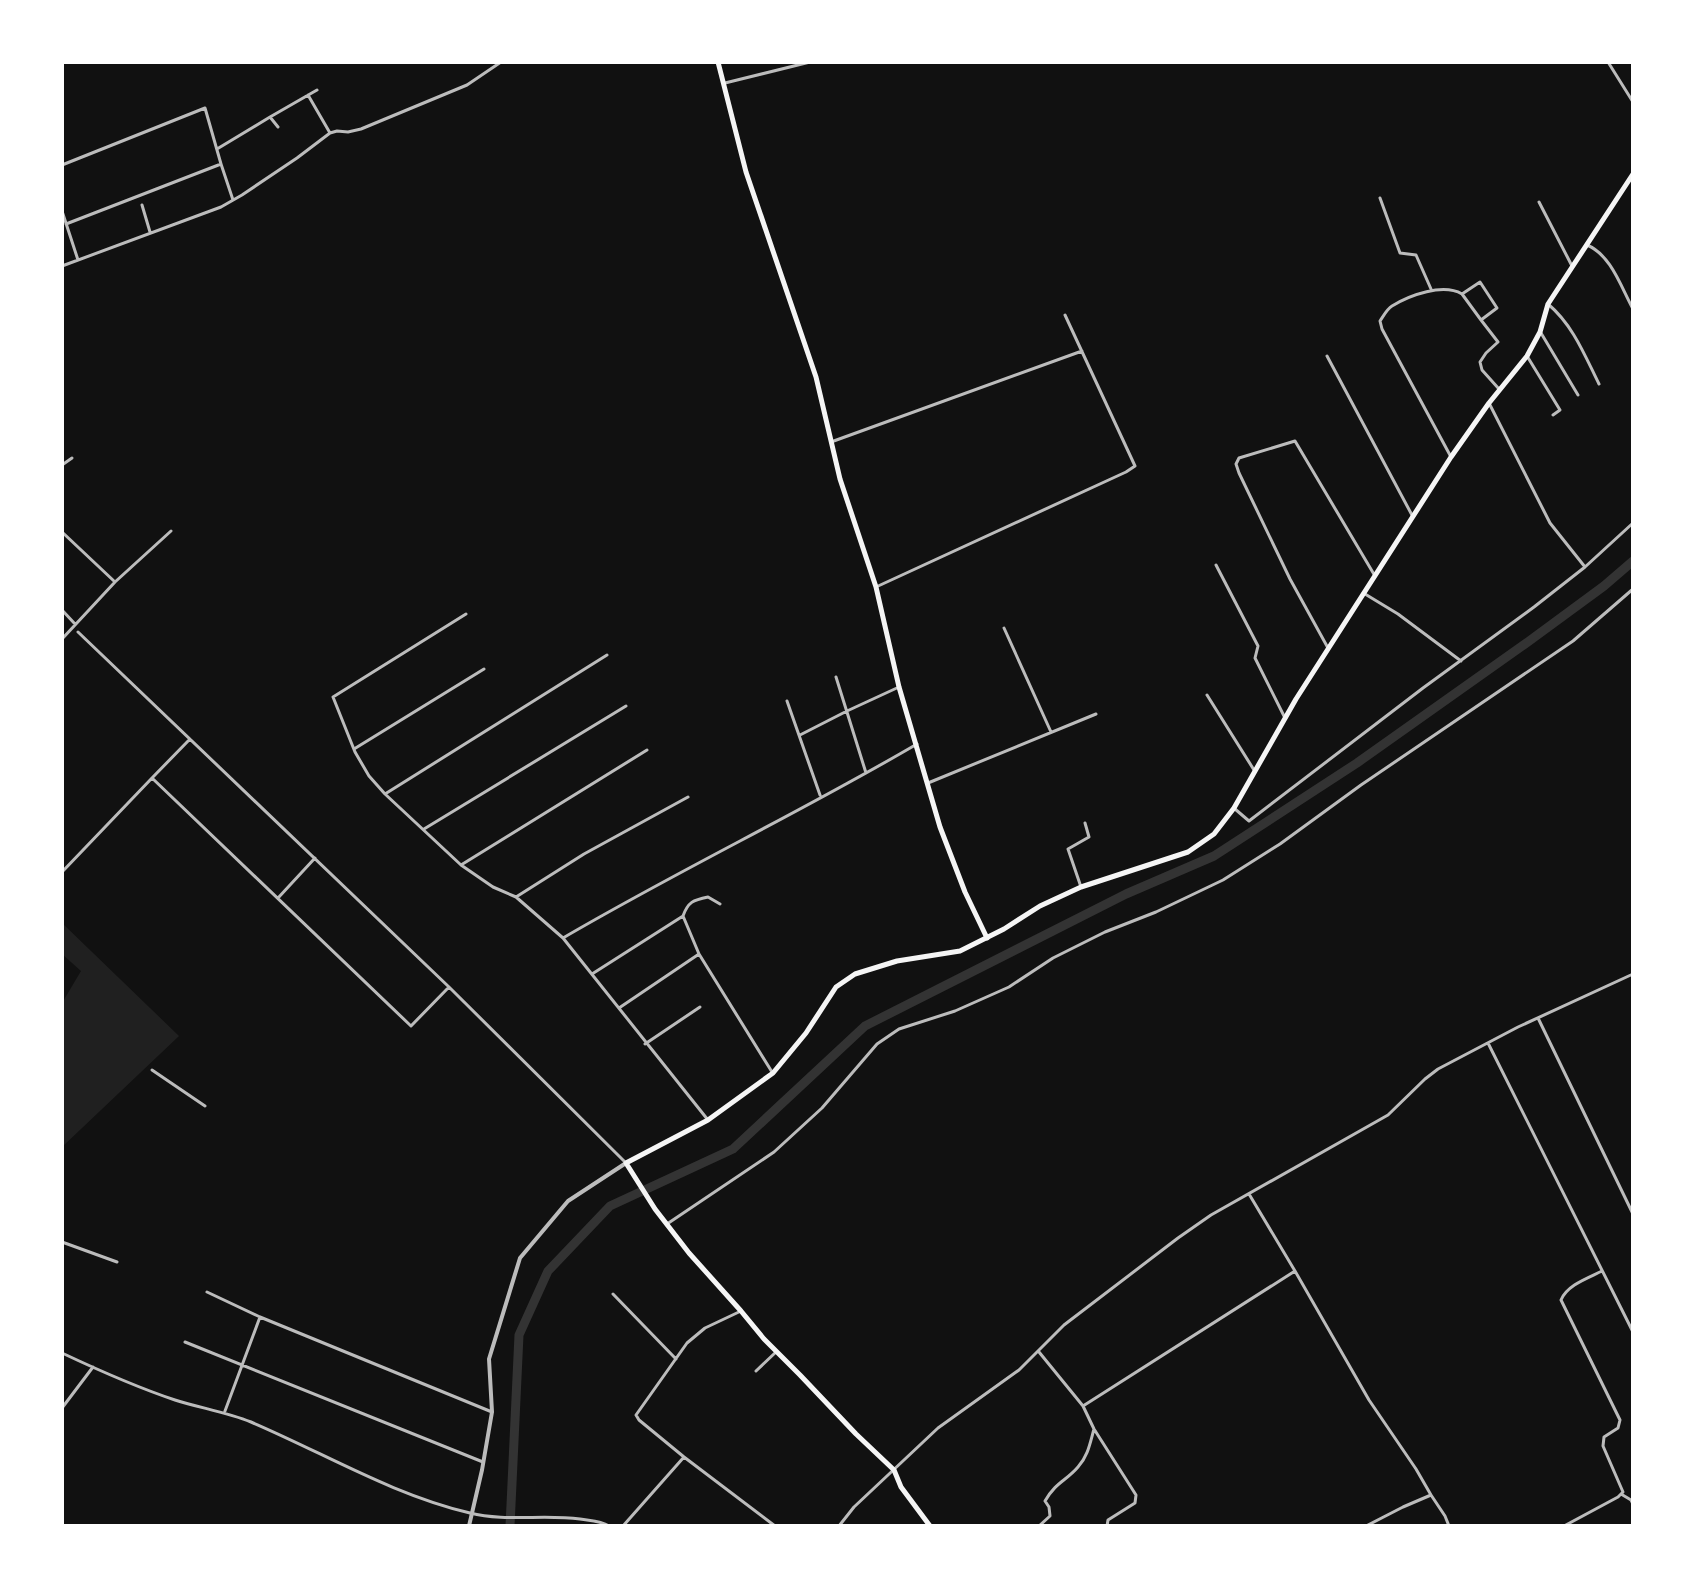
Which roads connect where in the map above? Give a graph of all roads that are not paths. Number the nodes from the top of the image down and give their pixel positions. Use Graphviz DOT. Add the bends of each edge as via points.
graph roads {
  1 [pos="501,62"];
  2 [pos="718,62"];
  3 [pos="810,62"];
  4 [pos="1608,62"];
  5 [pos="723,84"];
  6 [pos="317,90"];
  7 [pos="308,95"];
  8 [pos="1633,102"];
  9 [pos="270,117"];
  10 [pos="278,127"];
  11 [pos="330,133"];
  12 [pos="217,149"];
  13 [pos="221,164"];
  14 [pos="62,165"];
  15 [pos="1633,174"];
  16 [pos="1380,198"];
  17 [pos="233,200"];
  18 [pos="1539,202"];
  19 [pos="142,205"];
  20 [pos="62,211"];
  21 [pos="66,224"];
  22 [pos="150,233"];
  23 [pos="1587,245"];
  24 [pos="78,260"];
  25 [pos="62,266"];
  26 [pos="1572,266"];
  27 [pos="1431,291"];
  28 [pos="1462,294"];
  29 [pos="1548,304"];
  30 [pos="1633,309"];
  31 [pos="1065,315"];
  32 [pos="1481,320"];
  33 [pos="1540,332"];
  34 [pos="1082,351"];
  35 [pos="1327,356"];
  36 [pos="1527,356"];
  37 [pos="1599,384"];
  38 [pos="1499,389"];
  39 [pos="1578,395"];
  40 [pos="1489,403"];
  41 [pos="1553,415"];
  42 [pos="831,442"];
  43 [pos="1451,457"];
  44 [pos="72,458"];
  45 [pos="62,465"];
  46 [pos="1413,517"];
  47 [pos="1633,523"];
  48 [pos="171,531"];
  49 [pos="62,532"];
  50 [pos="1216,565"];
  51 [pos="1585,567"];
  52 [pos="1375,576"];
  53 [pos="115,582"];
  54 [pos="876,587"];
  55 [pos="1633,589"];
  56 [pos="1364,593"];
  57 [pos="62,610"];
  58 [pos="466,614"];
  59 [pos="75,624"];
  60 [pos="1004,628"];
  61 [pos="78,632"];
  62 [pos="62,639"];
  63 [pos="1328,648"];
  64 [pos="607,655"];
  65 [pos="1461,661"];
  66 [pos="484,669"];
  67 [pos="836,677"];
  68 [pos="899,687"];
  69 [pos="1207,695"];
  70 [pos="787,701"];
  71 [pos="626,706"];
  72 [pos="847,711"];
  73 [pos="1096,714"];
  74 [pos="1285,717"];
  75 [pos="1051,732"];
  76 [pos="800,735"];
  77 [pos="190,739"];
  78 [pos="917,744"];
  79 [pos="354,749"];
  80 [pos="647,750"];
  81 [pos="1255,771"];
  82 [pos="866,774"];
  83 [pos="152,778"];
  84 [pos="928,783"];
  85 [pos="385,794"];
  86 [pos="688,797"];
  87 [pos="821,797"];
  88 [pos="1234,808"];
  89 [pos="1085,823"];
  90 [pos="423,829"];
  91 [pos="315,858"];
  92 [pos="461,865"];
  93 [pos="62,872"];
  94 [pos="1081,887"];
  95 [pos="516,897"];
  96 [pos="278,898"];
  97 [pos="720,904"];
  98 [pos="683,916"];
  99 [pos="563,938"];
  100 [pos="987,938"];
  101 [pos="699,954"];
  102 [pos="592,974"];
  103 [pos="1633,974"];
  104 [pos="449,987"];
  105 [pos="700,1007"];
  106 [pos="618,1009"];
  107 [pos="1538,1018"];
  108 [pos="1488,1043"];
  109 [pos="645,1044"];
  110 [pos="152,1070"];
  111 [pos="773,1073"];
  112 [pos="205,1106"];
  113 [pos="708,1120"];
  114 [pos="626,1163"];
  115 [pos="1249,1194"];
  116 [pos="1633,1214"];
  117 [pos="667,1224"];
  118 [pos="62,1242"];
  119 [pos="117,1262"];
  120 [pos="1295,1271"];
  121 [pos="1602,1271"];
  122 [pos="207,1292"];
  123 [pos="613,1294"];
  124 [pos="741,1311"];
  125 [pos="260,1317"];
  126 [pos="1633,1332"];
  127 [pos="185,1342"];
  128 [pos="1039,1351"];
  129 [pos="776,1352"];
  130 [pos="62,1353"];
  131 [pos="676,1359"];
  132 [pos="93,1367"];
  133 [pos="756,1371"];
  134 [pos="1083,1406"];
  135 [pos="62,1408"];
  136 [pos="492,1412"];
  137 [pos="225,1413"];
  138 [pos="1094,1429"];
  139 [pos="684,1457"];
  140 [pos="483,1462"];
  141 [pos="894,1470"];
  142 [pos="1621,1494"];
  143 [pos="1431,1495"];
  144 [pos="1633,1504"];
  145 [pos="471,1513"];
  146 [pos="469,1526"];
  147 [pos="609,1526"];
  148 [pos="623,1526"];
  149 [pos="775,1526"];
  150 [pos="839,1526"];
  151 [pos="930,1526"];
  152 [pos="1039,1526"];
  153 [pos="1107,1526"];
  154 [pos="1366,1526"];
  155 [pos="1449,1526"];
  156 [pos="1564,1526"];
  1 -- 11 [label="street" via="467,85 361,129"];
  2 -- 5 [label="main road"];
  3 -- 5 [label="street"];
  4 -- 8 [label="street"];
  5 -- 42 [label="main road" via="763,226 816,377"];
  6 -- 7 [label="street"];
  7 -- 9 [label="street"];
  7 -- 11 [label="street"];
  9 -- 10 [label="street"];
  9 -- 12 [label="street"];
  11 -- 17 [label="street"];
  12 -- 13 [label="street"];
  12 -- 14 [label="street" via="205,108"];
  13 -- 17 [label="street"];
  13 -- 21 [label="street"];
  15 -- 23 [label="main road"];
  16 -- 27 [label="street" via="1400,253 1416,255"];
  17 -- 22 [label="street"];
  18 -- 26 [label="street"];
  19 -- 22 [label="street"];
  20 -- 21 [label="street"];
  21 -- 24 [label="street"];
  22 -- 24 [label="street"];
  23 -- 26 [label="main road"];
  23 -- 30 [label="street" via="1609,263"];
  24 -- 25 [label="street"];
  26 -- 29 [label="main road"];
  27 -- 28 [label="street" via="1453,289"];
  27 -- 43 [label="street" via="1389,307 1380,321"];
  28 -- 32 [label="street"];
  28 -- 32 [label="street" via="1480,282 1497,308"];
  29 -- 33 [label="main road"];
  29 -- 37 [label="street" via="1570,327"];
  31 -- 34 [label="street"];
  32 -- 38 [label="street" via="1498,342 1480,362 1482,370"];
  33 -- 36 [label="main road"];
  33 -- 39 [label="street"];
  34 -- 42 [label="street"];
  34 -- 54 [label="street" via="1135,466"];
  35 -- 46 [label="street"];
  36 -- 38 [label="main road"];
  36 -- 41 [label="street" via="1560,410"];
  38 -- 40 [label="main road"];
  40 -- 43 [label="main road"];
  40 -- 51 [label="street" via="1550,523"];
  42 -- 54 [label="main road"];
  43 -- 46 [label="main road"];
  44 -- 45 [label="street"];
  46 -- 52 [label="main road"];
  47 -- 51 [label="street"];
  48 -- 53 [label="street"];
  49 -- 53 [label="street"];
  50 -- 74 [label="street" via="1258,646 1255,658"];
  51 -- 65 [label="street"];
  52 -- 56 [label="main road"];
  52 -- 63 [label="street" via="1295,441 1239,458 1239,473"];
  53 -- 59 [label="street"];
  54 -- 68 [label="main road"];
  55 -- 117 [label="street" via="1573,641 1223,880 1053,958 1009,987 899,1029 877,1044 822,1108 774,1152"];
  56 -- 63 [label="main road"];
  56 -- 65 [label="street"];
  57 -- 59 [label="street"];
  58 -- 79 [label="street" via="333,697"];
  59 -- 62 [label="street"];
  60 -- 75 [label="street"];
  61 -- 77 [label="street"];
  63 -- 74 [label="main road"];
  64 -- 85 [label="street"];
  65 -- 88 [label="street" via="1249,821"];
  66 -- 79 [label="street"];
  67 -- 72 [label="street"];
  68 -- 72 [label="street"];
  68 -- 78 [label="main road"];
  69 -- 81 [label="street"];
  70 -- 76 [label="street"];
  71 -- 90 [label="street"];
  72 -- 76 [label="street"];
  72 -- 82 [label="street"];
  73 -- 75 [label="street"];
  74 -- 81 [label="main road"];
  75 -- 84 [label="street"];
  76 -- 87 [label="street"];
  77 -- 83 [label="street"];
  77 -- 91 [label="street"];
  78 -- 82 [label="street"];
  78 -- 84 [label="main road"];
  79 -- 85 [label="street"];
  80 -- 92 [label="street"];
  81 -- 88 [label="main road"];
  82 -- 87 [label="street"];
  83 -- 93 [label="street"];
  83 -- 96 [label="street"];
  84 -- 100 [label="main road" via="951,857"];
  85 -- 90 [label="street"];
  86 -- 95 [label="street"];
  87 -- 99 [label="street"];
  88 -- 94 [label="main road" via="1214,834 1188,852"];
  89 -- 94 [label="street" via="1089,837 1068,849"];
  90 -- 92 [label="street"];
  91 -- 96 [label="street"];
  91 -- 104 [label="street"];
  92 -- 95 [label="street"];
  94 -- 100 [label="main road"];
  95 -- 99 [label="street"];
  96 -- 104 [label="street" via="411,1026"];
  97 -- 98 [label="street" via="708,897 695,900"];
  98 -- 101 [label="street"];
  98 -- 102 [label="street"];
  99 -- 102 [label="street"];
  100 -- 111 [label="main road" via="960,951 855,974 836,987"];
  101 -- 106 [label="street"];
  101 -- 111 [label="street"];
  102 -- 106 [label="street"];
  103 -- 107 [label="street"];
  104 -- 114 [label="street"];
  105 -- 109 [label="street"];
  106 -- 109 [label="street"];
  107 -- 108 [label="street"];
  107 -- 116 [label="street"];
  108 -- 115 [label="street" via="1438,1069 1388,1115"];
  108 -- 121 [label="street"];
  109 -- 113 [label="street"];
  110 -- 112 [label="street"];
  111 -- 113 [label="main road"];
  113 -- 114 [label="main road"];
  114 -- 117 [label="main road"];
  114 -- 136 [label="street" via="568,1201 520,1258 489,1359"];
  115 -- 120 [label="street"];
  115 -- 128 [label="street" via="1120,1282"];
  117 -- 124 [label="main road"];
  118 -- 119 [label="street"];
  120 -- 134 [label="street"];
  120 -- 143 [label="street"];
  121 -- 126 [label="street"];
  121 -- 142 [label="street" via="1571,1287 1561,1300 1620,1420 1602,1441"];
  122 -- 125 [label="street"];
  123 -- 131 [label="street"];
  124 -- 129 [label="main road"];
  124 -- 131 [label="street" via="705,1328"];
  125 -- 136 [label="street"];
  125 -- 137 [label="street"];
  127 -- 140 [label="street"];
  128 -- 134 [label="street"];
  128 -- 141 [label="street" via="938,1428"];
  129 -- 133 [label="street"];
  129 -- 141 [label="main road"];
  130 -- 132 [label="street"];
  131 -- 139 [label="street" via="636,1415"];
  132 -- 135 [label="street"];
  132 -- 137 [label="street"];
  134 -- 138 [label="street"];
  136 -- 140 [label="street"];
  137 -- 145 [label="street" via="391,1487"];
  138 -- 152 [label="street" via="1078,1467 1053,1487 1045,1501 1050,1516"];
  138 -- 153 [label="street" via="1136,1498"];
  139 -- 148 [label="street"];
  139 -- 149 [label="street"];
  140 -- 145 [label="street"];
  141 -- 150 [label="street"];
  141 -- 151 [label="main road"];
  142 -- 144 [label="street"];
  142 -- 156 [label="street"];
  143 -- 154 [label="street"];
  143 -- 155 [label="street"];
  145 -- 146 [label="street"];
  145 -- 147 [label="street" via="595,1520"];
}
